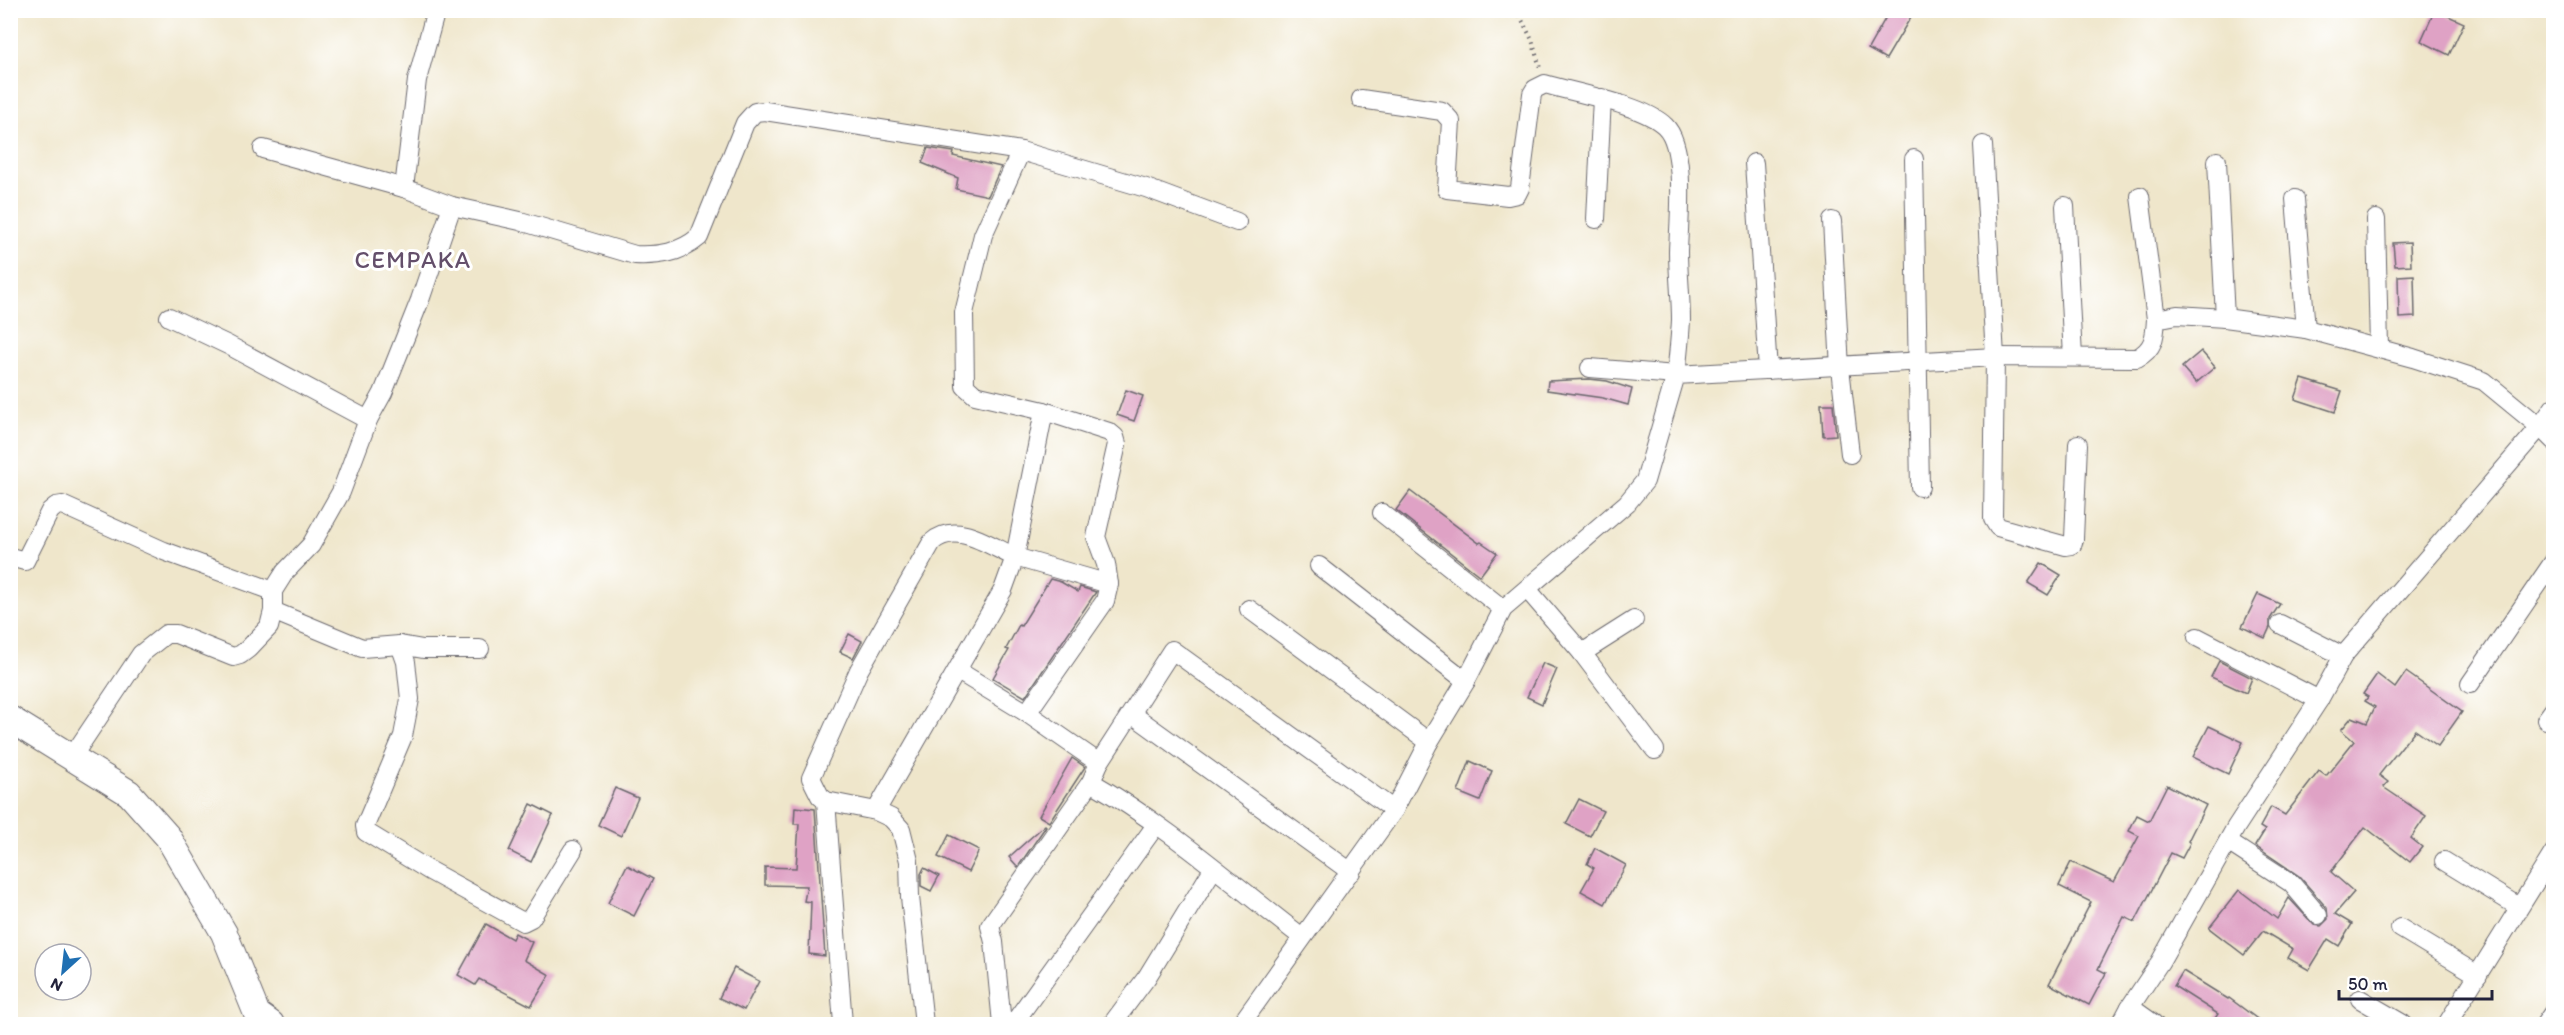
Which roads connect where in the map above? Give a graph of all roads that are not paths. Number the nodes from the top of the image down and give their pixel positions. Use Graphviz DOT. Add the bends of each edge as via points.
graph roads {
  1 [pos="436,10"];
  2 [pos="1602,98"];
  3 [pos="1361,99"];
  4 [pos="1983,145"];
  5 [pos="263,149"];
  6 [pos="1021,151"];
  7 [pos="1914,159"];
  8 [pos="2217,160"];
  9 [pos="1754,163"];
  10 [pos="404,188"];
  11 [pos="2140,196"];
  12 [pos="2295,199"];
  13 [pos="452,206"];
  14 [pos="2065,206"];
  15 [pos="1596,219"];
  16 [pos="2376,219"];
  17 [pos="1832,220"];
  18 [pos="1237,222"];
  19 [pos="169,317"];
  20 [pos="2225,318"];
  21 [pos="2156,319"];
  22 [pos="2306,329"];
  23 [pos="2379,347"];
  24 [pos="1995,357"];
  25 [pos="2073,357"];
  26 [pos="1919,362"];
  27 [pos="1840,368"];
  28 [pos="1590,369"];
  29 [pos="1768,370"];
  30 [pos="1676,375"];
  31 [pos="2553,407"];
  32 [pos="1044,411"];
  33 [pos="368,420"];
  34 [pos="2540,427"];
  35 [pos="2553,441"];
  36 [pos="2078,444"];
  37 [pos="1850,454"];
  38 [pos="1920,487"];
  39 [pos="1382,513"];
  40 [pos="10,557"];
  41 [pos="1015,557"];
  42 [pos="2553,561"];
  43 [pos="1318,566"];
  44 [pos="1109,584"];
  45 [pos="1527,589"];
  46 [pos="273,591"];
  47 [pos="1249,609"];
  48 [pos="1503,609"];
  49 [pos="273,611"];
  50 [pos="1634,621"];
  51 [pos="2280,624"];
  52 [pos="2197,638"];
  53 [pos="400,645"];
  54 [pos="480,649"];
  55 [pos="1582,653"];
  56 [pos="2343,656"];
  57 [pos="958,671"];
  58 [pos="1466,681"];
  59 [pos="2470,684"];
  60 [pos="2319,700"];
  61 [pos="1027,713"];
  62 [pos="1132,714"];
  63 [pos="10,719"];
  64 [pos="1429,742"];
  65 [pos="1655,750"];
  66 [pos="72,757"];
  67 [pos="1099,763"];
  68 [pos="1091,782"];
  69 [pos="826,801"];
  70 [pos="1394,810"];
  71 [pos="876,811"];
  72 [pos="1156,825"];
  73 [pos="2228,842"];
  74 [pos="573,850"];
  75 [pos="2553,852"];
  76 [pos="2444,861"];
  77 [pos="1213,869"];
  78 [pos="1351,873"];
  79 [pos="2519,907"];
  80 [pos="2318,915"];
  81 [pos="2400,927"];
  82 [pos="1302,937"];
  83 [pos="2478,975"];
  84 [pos="2360,999"];
  85 [pos="2130,1007"];
  86 [pos="2553,1011"];
  87 [pos="259,1021"];
  88 [pos="843,1024"];
  89 [pos="924,1024"];
  90 [pos="1002,1024"];
  91 [pos="1013,1024"];
  92 [pos="1112,1024"];
  93 [pos="1241,1024"];
  94 [pos="2121,1024"];
  95 [pos="2154,1024"];
  96 [pos="2403,1024"];
  97 [pos="2447,1024"];
  98 [pos="2545,1024"];
  1 -- 10 [label="street" via="417,80"];
  2 -- 3 [label="street" via="1539,85 1532,94 1520,188 1513,195 1447,189 1451,121 1442,111"];
  2 -- 15 [label="street"];
  2 -- 30 [label="street" via="1664,125 1673,135 1678,153 1681,320"];
  4 -- 24 [label="street"];
  5 -- 10 [label="street"];
  6 -- 13 [label="street" via="755,112 745,123 699,237 685,249 651,256"];
  6 -- 18 [label="street" via="1146,188"];
  6 -- 32 [label="street" via="983,235 964,313 964,380 975,394"];
  7 -- 26 [label="street"];
  8 -- 20 [label="street"];
  9 -- 29 [label="street"];
  10 -- 13 [label="street"];
  11 -- 21 [label="street"];
  12 -- 22 [label="street"];
  13 -- 33 [label="street" via="408,331"];
  14 -- 25 [label="street"];
  16 -- 23 [label="street"];
  17 -- 27 [label="street"];
  19 -- 33 [label="street"];
  20 -- 21 [label="street" via="2177,315"];
  20 -- 22 [label="street"];
  21 -- 25 [label="street" via="2154,340 2147,352 2137,358"];
  22 -- 23 [label="street"];
  23 -- 34 [label="street" via="2484,381"];
  24 -- 25 [label="street"];
  24 -- 26 [label="street"];
  24 -- 36 [label="street" via="1993,519 1998,527 2066,546 2072,544"];
  26 -- 27 [label="street"];
  26 -- 38 [label="street"];
  27 -- 29 [label="street"];
  27 -- 37 [label="street"];
  28 -- 30 [label="street"];
  29 -- 30 [label="street"];
  30 -- 45 [label="street" via="1645,481 1627,503"];
  31 -- 34 [label="street"];
  32 -- 41 [label="street"];
  32 -- 44 [label="street" via="1115,437 1117,444 1096,537"];
  33 -- 46 [label="street" via="341,492 311,545"];
  34 -- 35 [label="street"];
  34 -- 56 [label="street"];
  39 -- 48 [label="street"];
  40 -- 46 [label="street" via="25,561 50,511 62,505 164,551"];
  41 -- 44 [label="street"];
  41 -- 57 [label="street" via="1003,590"];
  41 -- 69 [label="street" via="961,532 944,533 932,542 859,670 811,778"];
  42 -- 59 [label="street"];
  43 -- 58 [label="street"];
  44 -- 61 [label="street" via="1105,601"];
  45 -- 48 [label="street"];
  45 -- 55 [label="street"];
  46 -- 49 [label="street"];
  47 -- 64 [label="street"];
  48 -- 58 [label="street"];
  49 -- 53 [label="street" via="363,648"];
  49 -- 66 [label="street" via="269,627 233,657 176,634 166,634 156,641 141,654"];
  50 -- 55 [label="street"];
  51 -- 56 [label="street"];
  52 -- 60 [label="street"];
  53 -- 54 [label="street"];
  53 -- 74 [label="street" via="410,699 403,736 365,826 366,832 523,922 531,918"];
  55 -- 65 [label="street"];
  56 -- 60 [label="street"];
  57 -- 61 [label="street"];
  57 -- 71 [label="street"];
  58 -- 64 [label="street"];
  60 -- 73 [label="street"];
  61 -- 67 [label="street"];
  62 -- 67 [label="street"];
  62 -- 70 [label="street" via="1172,650"];
  62 -- 78 [label="street"];
  63 -- 66 [label="street"];
  64 -- 70 [label="street"];
  66 -- 87 [label="street" via="129,793 168,837 224,933"];
  67 -- 68 [label="street"];
  68 -- 72 [label="street"];
  68 -- 90 [label="street" via="990,926"];
  69 -- 71 [label="street"];
  69 -- 88 [label="street"];
  70 -- 78 [label="street"];
  71 -- 89 [label="street" via="891,818 901,829 909,861"];
  72 -- 77 [label="street"];
  72 -- 91 [label="street"];
  73 -- 80 [label="street" via="2291,883"];
  73 -- 85 [label="street"];
  75 -- 79 [label="street"];
  76 -- 79 [label="street"];
  77 -- 82 [label="street"];
  77 -- 92 [label="street" via="1148,977"];
  78 -- 82 [label="street"];
  79 -- 83 [label="street"];
  81 -- 83 [label="street"];
  82 -- 93 [label="street"];
  83 -- 97 [label="street"];
  84 -- 96 [label="street"];
  85 -- 94 [label="street"];
  85 -- 95 [label="street"];
  86 -- 98 [label="street"];
}
